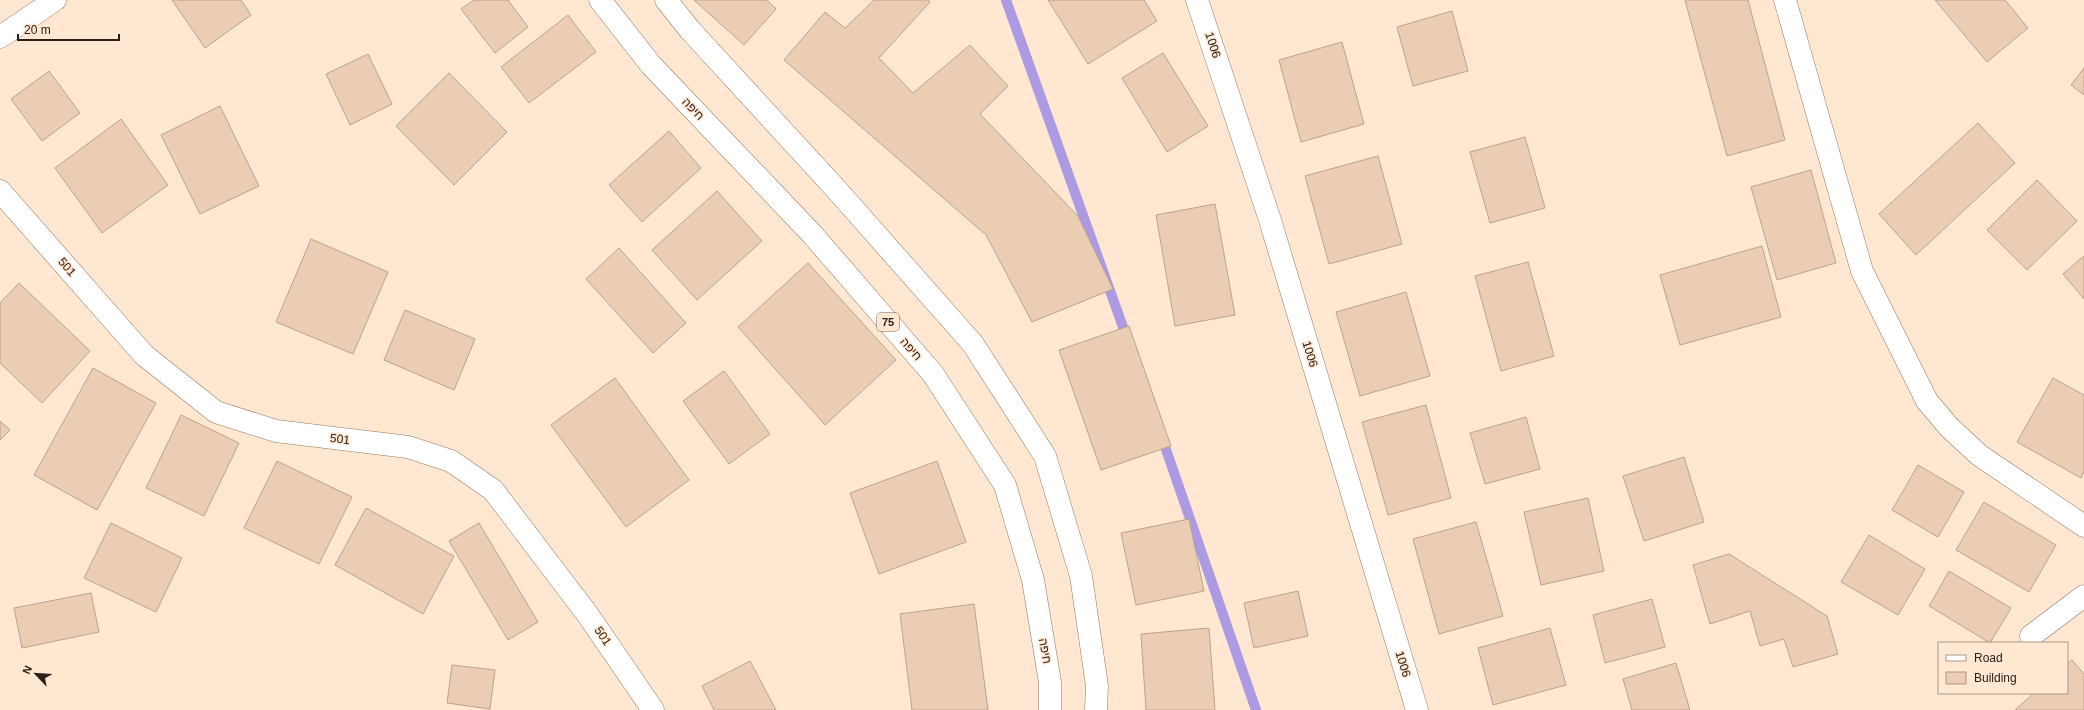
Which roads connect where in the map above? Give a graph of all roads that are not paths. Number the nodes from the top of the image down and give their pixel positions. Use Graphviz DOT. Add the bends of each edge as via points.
graph roads {
  1 [pos="55,0"];
  2 [pos="600,0"];
  3 [pos="666,0"];
  4 [pos="1197,0"];
  5 [pos="1786,0"];
  6 [pos="0,37"];
  7 [pos="0,192"];
  8 [pos="2084,526"];
  9 [pos="2084,596"];
  10 [pos="2032,636"];
  11 [pos="653,710"];
  12 [pos="1050,710"];
  13 [pos="1096,710"];
  14 [pos="1416,710"];
  1 -- 6 [label="main road"];
  2 -- 12 [label="main road, חיפה / 75" via="651,65 812,234 933,374 1005,485 1033,580 1050,682"];
  3 -- 13 [label="main road" via="690,30 836,189 973,344 1045,456 1081,576 1097,686"];
  4 -- 14 [label="main road, 1006" via="1270,220"];
  5 -- 8 [label="main road" via="1862,271 1927,401 1949,427 1979,455"];
  7 -- 11 [label="main road, 501" via="144,355 216,412 276,431 408,447 451,461 493,490 588,615"];
  9 -- 10 [label="main road"];
}
